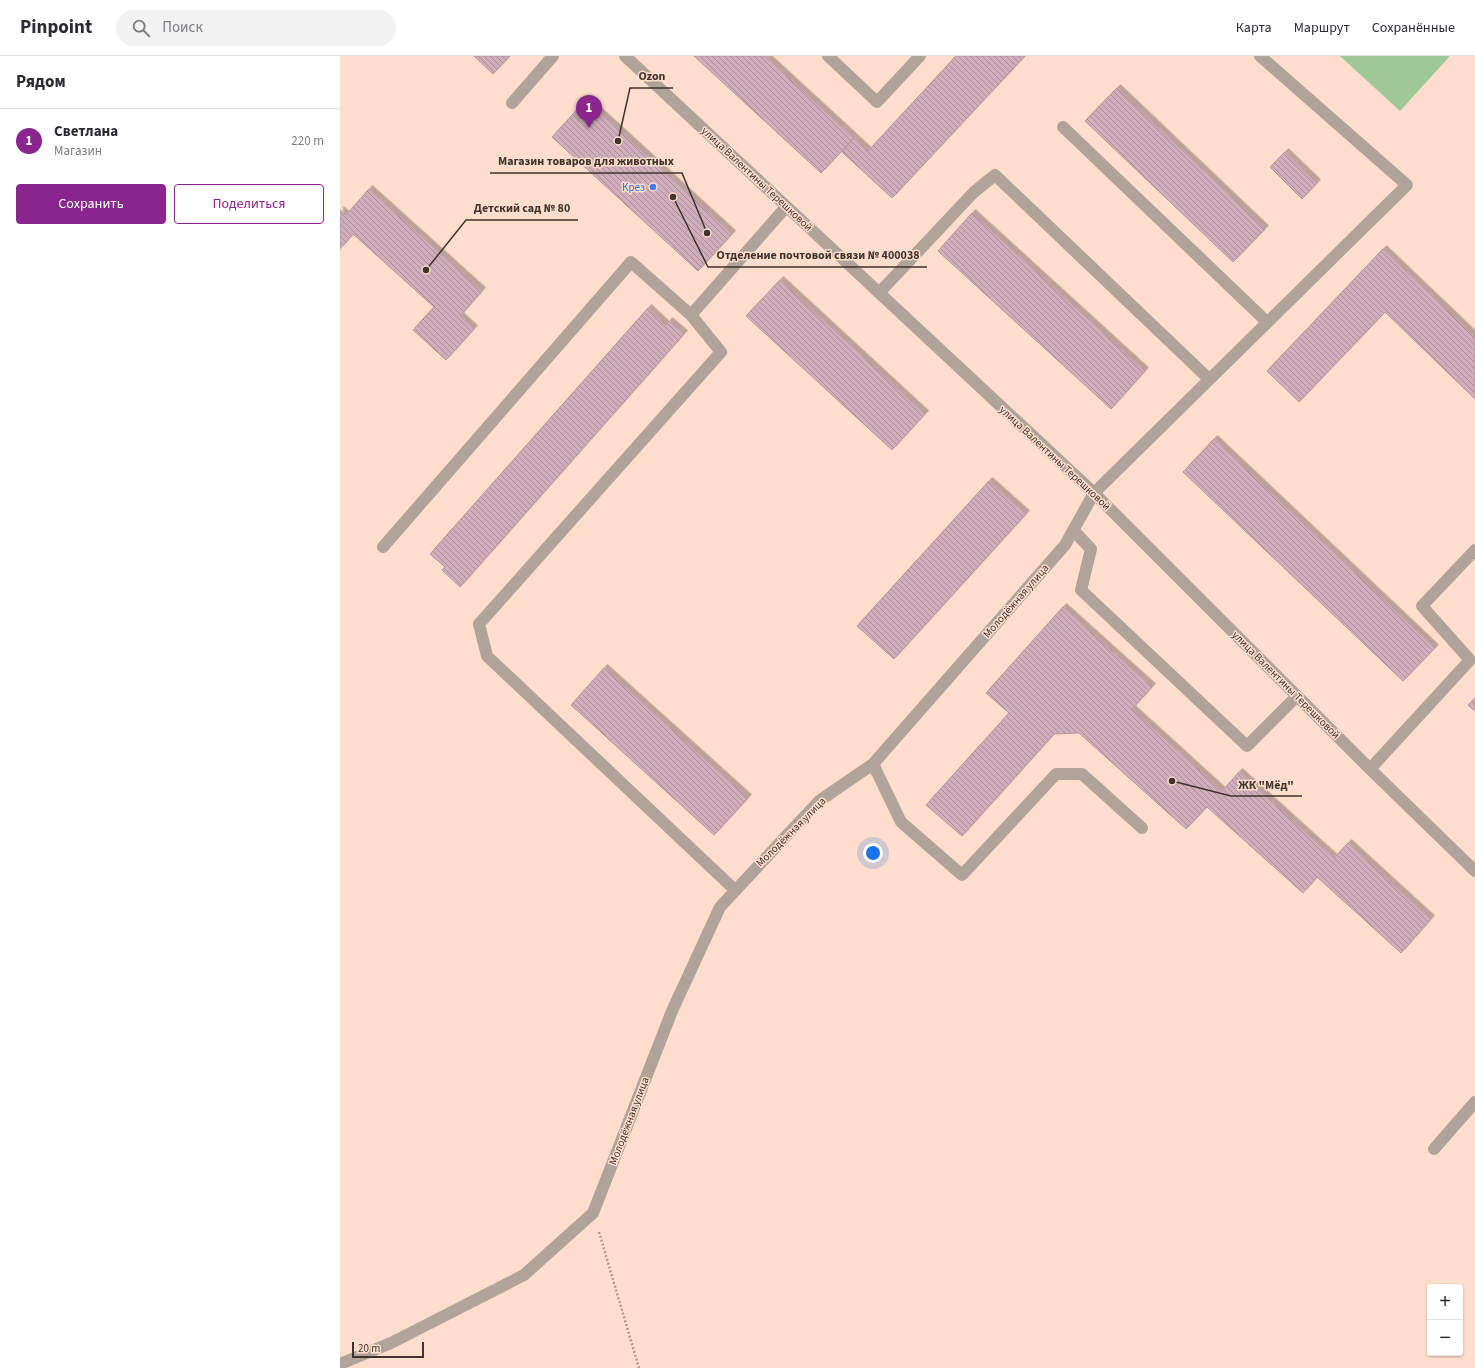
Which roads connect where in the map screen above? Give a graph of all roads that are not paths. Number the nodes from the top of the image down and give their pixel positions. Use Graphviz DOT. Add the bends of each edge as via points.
graph roads {
  1 [pos="553,56"];
  2 [pos="625,56"];
  3 [pos="828,56"];
  4 [pos="920,56"];
  5 [pos="1260,56"];
  6 [pos="512,103"];
  7 [pos="1063,127"];
  8 [pos="786,207"];
  9 [pos="879,293"];
  10 [pos="691,315"];
  11 [pos="1267,322"];
  12 [pos="1209,379"];
  13 [pos="1094,493"];
  14 [pos="1073,530"];
  15 [pos="383,547"];
  16 [pos="1475,550"];
  17 [pos="1472,660"];
  18 [pos="1297,696"];
  19 [pos="873,764"];
  20 [pos="1370,769"];
  21 [pos="1142,828"];
  22 [pos="1475,871"];
  23 [pos="735,890"];
  24 [pos="1475,1102"];
  25 [pos="1434,1149"];
  26 [pos="340,1364"];
  1 -- 6 [label="street"];
  2 -- 8 [label="street, улица Валентины Терешковой"];
  3 -- 4 [label="street" via="876,102"];
  5 -- 11 [label="street, Молодёжная улица" via="1407,185"];
  7 -- 11 [label="street"];
  8 -- 9 [label="street, улица Валентины Терешковой"];
  8 -- 10 [label="street"];
  9 -- 12 [label="street" via="974,192 995,175"];
  9 -- 13 [label="street, улица Валентины Терешковой"];
  10 -- 15 [label="street" via="630,262"];
  10 -- 23 [label="street" via="720,352 479,624 487,656"];
  11 -- 12 [label="street, Молодёжная улица"];
  12 -- 13 [label="street, Молодёжная улица"];
  13 -- 14 [label="street, Молодёжная улица"];
  13 -- 18 [label="street, улица Валентины Терешковой"];
  14 -- 18 [label="street" via="1091,549 1081,590 1247,746"];
  14 -- 19 [label="street, Молодёжная улица" via="1065,545"];
  16 -- 17 [label="street" via="1422,606"];
  17 -- 20 [label="street"];
  18 -- 20 [label="street, улица Валентины Терешковой"];
  19 -- 21 [label="street" via="901,822 962,875 1056,774 1082,774"];
  19 -- 23 [label="street, Молодёжная улица" via="819,801"];
  20 -- 22 [label="street, улица Валентины Терешковой"];
  23 -- 26 [label="street, Молодёжная улица" via="720,907 672,1011 593,1213 524,1275 391,1343"];
  24 -- 25 [label="street"];
}
